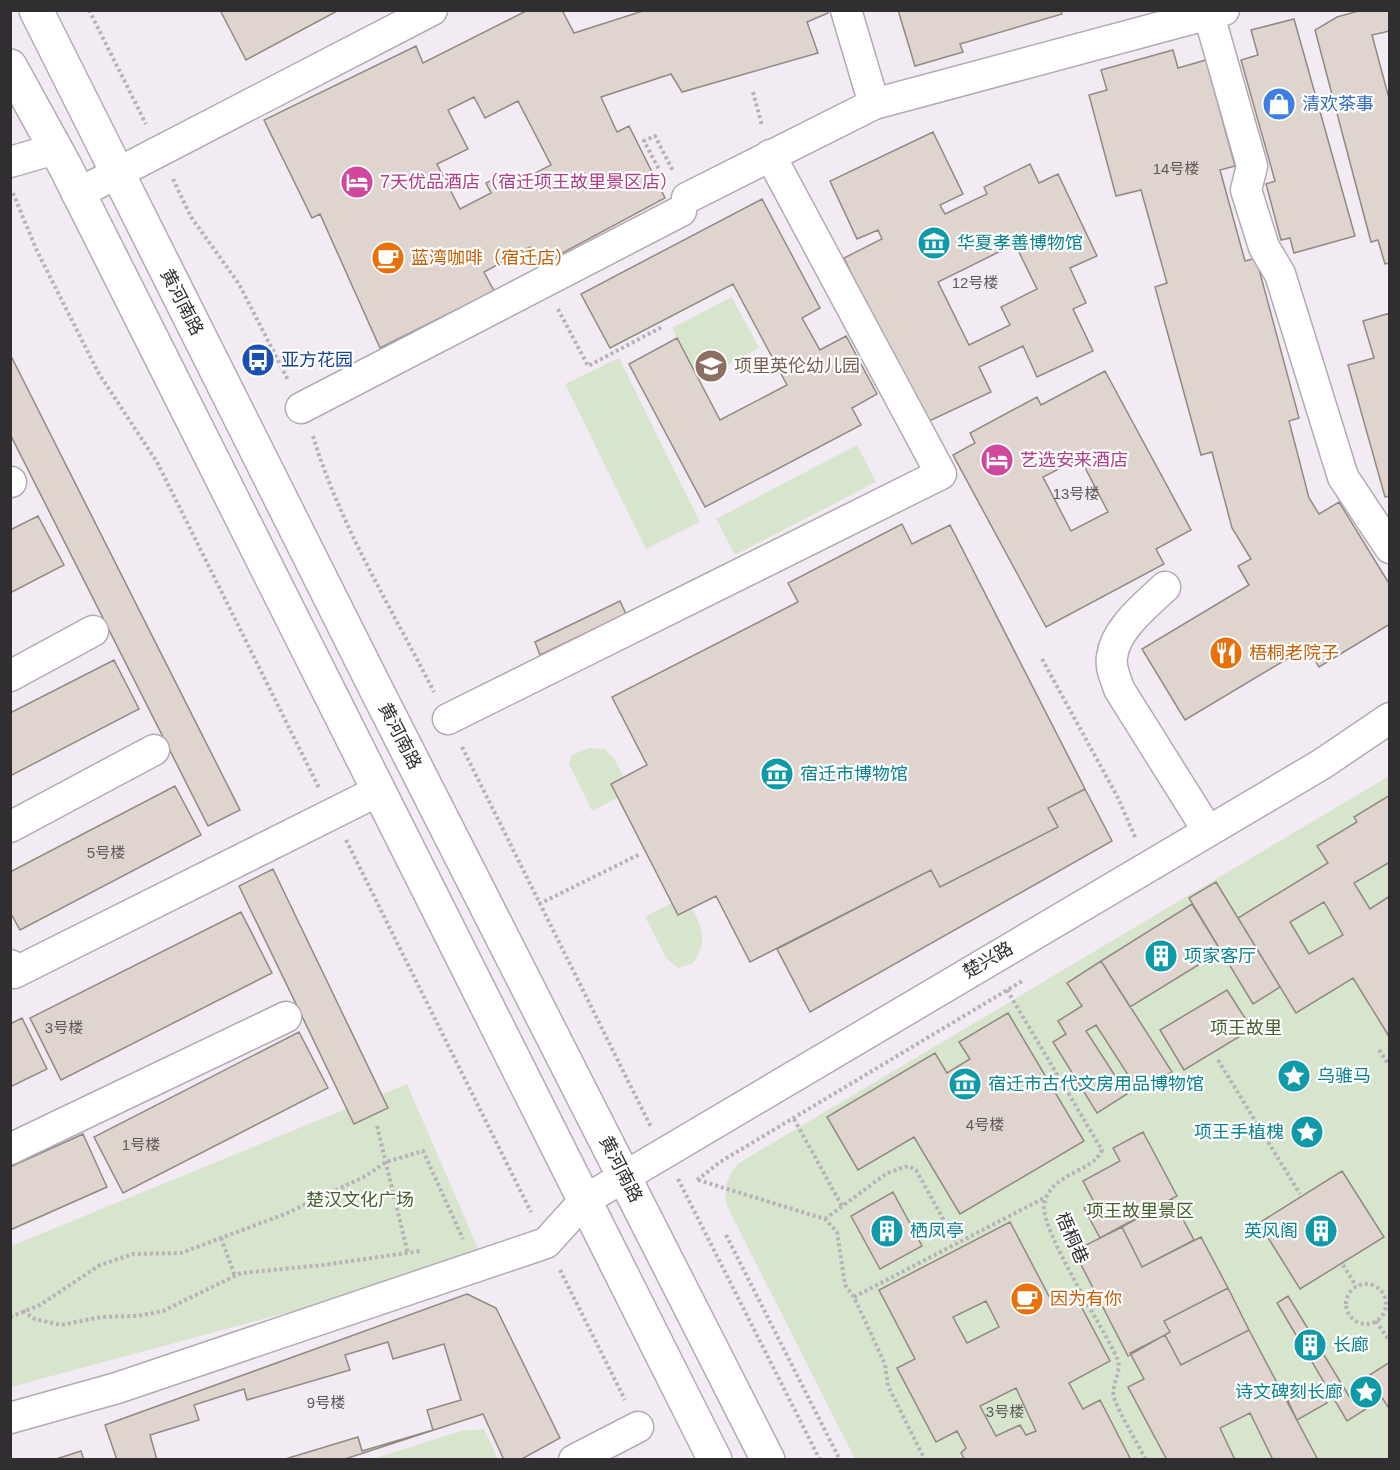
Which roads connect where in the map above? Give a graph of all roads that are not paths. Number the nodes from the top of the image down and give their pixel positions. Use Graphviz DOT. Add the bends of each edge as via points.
graph roads {
  1 [pos="36,10"];
  2 [pos="432,10"];
  3 [pos="846,10"];
  4 [pos="1201,14"];
  5 [pos="10,66"];
  6 [pos="874,104"];
  7 [pos="55,149"];
  8 [pos="770,155"];
  9 [pos="10,162"];
  10 [pos="118,172"];
  11 [pos="77,194"];
  12 [pos="301,408"];
  13 [pos="1389,548"];
  14 [pos="1165,587"];
  15 [pos="93,632"];
  16 [pos="10,676"];
  17 [pos="1389,718"];
  18 [pos="448,719"];
  19 [pos="154,750"];
  20 [pos="380,790"];
  21 [pos="10,827"];
  22 [pos="1208,831"];
  23 [pos="10,965"];
  24 [pos="286,1017"];
  25 [pos="10,1149"];
  26 [pos="624,1176"];
  27 [pos="585,1200"];
  28 [pos="10,1418"];
  29 [pos="638,1426"];
  30 [pos="574,1460"];
  31 [pos="715,1460"];
  32 [pos="768,1460"];
  1 -- 10 [label="main road, 黄河南路"];
  2 -- 10 [label="street"];
  3 -- 6 [label="street"];
  4 -- 6 [label="street"];
  4 -- 13 [label="street" via="1251,166 1246,190 1264,247 1280,274 1343,477"];
  5 -- 7 [label="main road"];
  6 -- 8 [label="street"];
  7 -- 9 [label="street"];
  7 -- 11 [label="main road"];
  8 -- 12 [label="street" via="544,282"];
  8 -- 18 [label="street" via="941,474"];
  10 -- 11 [label="street"];
  10 -- 26 [label="main road, 黄河南路" via="376,691"];
  11 -- 20 [label="main road"];
  14 -- 22 [label="street" via="1116,643 1111,658 1113,673 1119,689"];
  15 -- 16 [label="street"];
  17 -- 22 [label="street, 楚兴路" via="1322,764"];
  19 -- 21 [label="street"];
  20 -- 23 [label="street" via="14,973"];
  20 -- 27 [label="main road"];
  22 -- 26 [label="street, 楚兴路"];
  24 -- 25 [label="street"];
  26 -- 27 [label="street, 楚兴路"];
  26 -- 32 [label="main road, 黄河南路"];
  27 -- 28 [label="street, 楚兴路" via="546,1243 117,1388"];
  27 -- 31 [label="main road"];
  29 -- 30 [label="street"];
}
